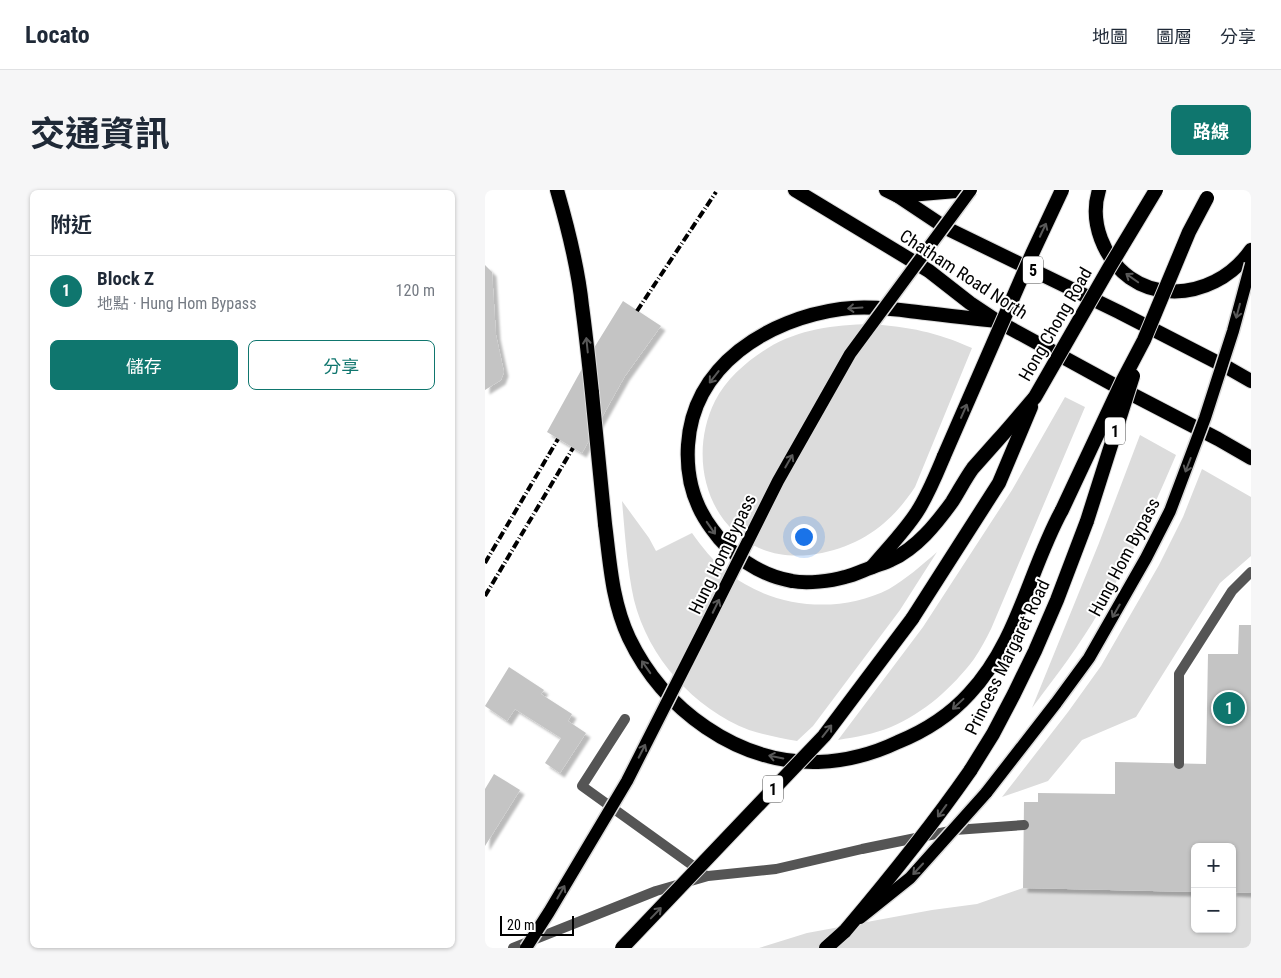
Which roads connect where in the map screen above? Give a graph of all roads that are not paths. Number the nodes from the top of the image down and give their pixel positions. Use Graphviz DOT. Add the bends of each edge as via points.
graph roads {
  1 [pos="557,190"];
  2 [pos="795,190"];
  3 [pos="969,190"];
  4 [pos="1062,190"];
  5 [pos="1099,190"];
  6 [pos="1156,190"];
  7 [pos="892,193"];
  8 [pos="1209,194"];
  9 [pos="1251,250"];
  10 [pos="1251,264"];
  11 [pos="997,321"];
  12 [pos="1144,340"];
  13 [pos="1251,381"];
  14 [pos="1035,397"];
  15 [pos="1251,458"];
  16 [pos="871,567"];
  17 [pos="1251,572"];
  18 [pos="625,719"];
  19 [pos="1179,764"];
  20 [pos="1024,825"];
  21 [pos="708,876"];
  22 [pos="845,931"];
  23 [pos="513,948"];
  24 [pos="526,948"];
  25 [pos="622,948"];
  26 [pos="826,948"];
  12 -- 1 [label="highway, one-way, bridge" via="1049,537 1008,638 969,694 944,718 920,733 852,758 817,762 765,755 714,733 684,712 644,664 617,608 611,580 582,304"];
  2 -- 11 [label="highway, Chatham Road North" via="929,271"];
  3 -- 7 [label="highway"];
  24 -- 3 [label="main road, Hung Hom Bypass, one-way, bridge" via="627,781 778,481 850,354"];
  16 -- 4 [label="highway, one-way, bridge" via="917,513 929,492"];
  9 -- 5 [label="highway, one-way" via="1227,274 1206,286 1182,292 1148,287 1118,267 1104,246 1096,220"];
  6 -- 14 [label="highway, Hong Chong Road / 1, bridge"];
  7 -- 13 [label="highway, Chatham Road North / 5" via="946,228"];
  8 -- 12 [label="highway, 1, bridge" via="1189,232"];
  10 -- 22 [label="main road, Hung Hom Bypass, one-way, bridge" via="1205,418 1170,511 1089,658 986,793 921,867"];
  11 -- 15 [label="highway, Chatham Road North"];
  11 -- 16 [label="highway, one-way" via="862,307 821,313 781,325 744,346 728,360 702,394 688,435 689,478 695,500 722,542 750,565 793,582 846,577"];
  12 -- 22 [label="highway, Princess Margaret Road / 1, one-way, bridge" via="1073,559 1014,694 993,734 942,812"];
  14 -- 16 [label="highway" via="973,468 951,503 922,538 891,560"];
  25 -- 14 [label="highway, Hong Chong Road / 1, one-way, bridge" via="824,736 912,618 999,483"];
  17 -- 19 [label="lane" via="1232,591 1179,674"];
  18 -- 21 [label="lane" via="582,786"];
  20 -- 21 [label="lane" via="955,830 777,869"];
  21 -- 23 [label="lane" via="656,891"];
  22 -- 26 [label="highway, Princess Margaret Road / 1"];
}
